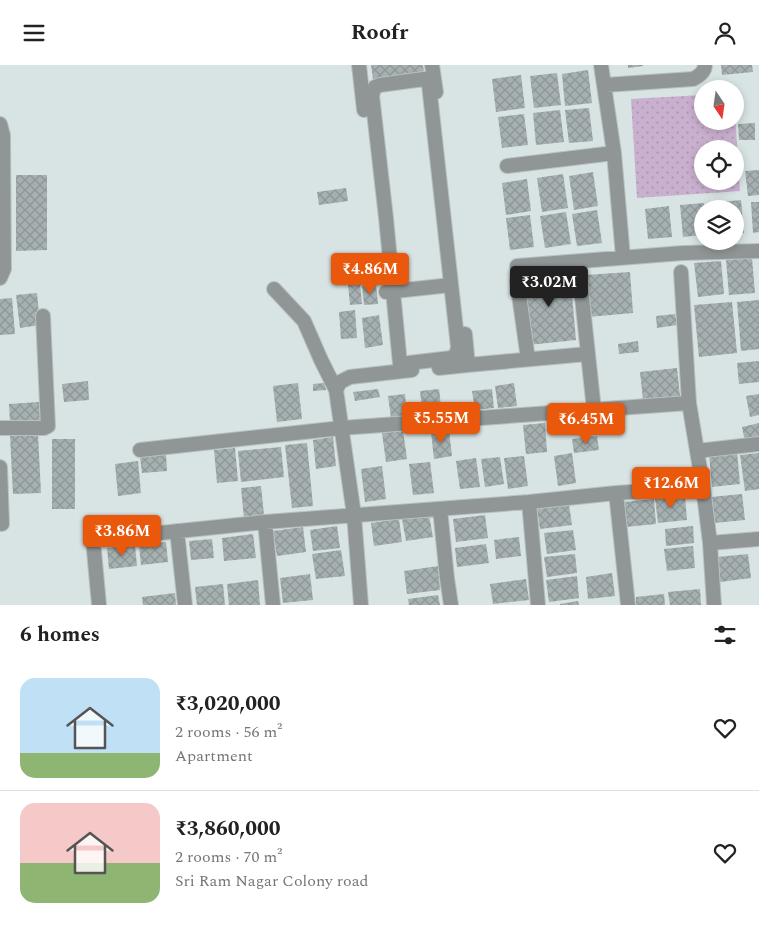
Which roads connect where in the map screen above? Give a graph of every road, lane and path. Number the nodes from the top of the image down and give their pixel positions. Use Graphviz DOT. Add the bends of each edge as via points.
graph roads {
  1 [pos="359,65"];
  2 [pos="432,65"];
  3 [pos="601,65"];
  4 [pos="705,65"];
  5 [pos="604,85"];
  6 [pos="0,124"];
  7 [pos="614,153"];
  8 [pos="506,166"];
  9 [pos="382,219"];
  10 [pos="759,251"];
  11 [pos="623,257"];
  12 [pos="517,266"];
  13 [pos="681,273"];
  14 [pos="0,278"];
  15 [pos="580,279"];
  16 [pos="517,281"];
  17 [pos="451,285"];
  18 [pos="274,289"];
  19 [pos="390,292"];
  20 [pos="43,316"];
  21 [pos="587,355"];
  22 [pos="528,359"];
  23 [pos="468,365"];
  24 [pos="397,367"];
  25 [pos="336,391"];
  26 [pos="689,403"];
  27 [pos="594,410"];
  28 [pos="0,428"];
  29 [pos="341,429"];
  30 [pos="759,444"];
  31 [pos="140,450"];
  32 [pos="697,451"];
  33 [pos="0,467"];
  34 [pos="702,487"];
  35 [pos="616,493"];
  36 [pos="529,502"];
  37 [pos="440,509"];
  38 [pos="354,515"];
  39 [pos="265,522"];
  40 [pos="2,524"];
  41 [pos="177,531"];
  42 [pos="759,539"];
  43 [pos="710,543"];
  44 [pos="100,605"];
  45 [pos="185,605"];
  46 [pos="273,605"];
  47 [pos="361,605"];
  48 [pos="451,605"];
  49 [pos="538,605"];
  50 [pos="628,605"];
  51 [pos="714,605"];
  1 -- 9 [label="street"];
  2 -- 23 [label="street"];
  3 -- 5 [label="street"];
  4 -- 5 [label="street" via="701,75 693,79"];
  5 -- 7 [label="street"];
  6 -- 14 [label="street" via="3,135 4,240 4,269"];
  7 -- 8 [label="street"];
  7 -- 11 [label="street"];
  9 -- 17 [label="street" via="373,91 380,85 424,79 429,85"];
  9 -- 19 [label="street"];
  10 -- 11 [label="street"];
  11 -- 12 [label="street"];
  13 -- 26 [label="street"];
  15 -- 21 [label="street"];
  16 -- 22 [label="street"];
  17 -- 19 [label="street"];
  17 -- 24 [label="street" via="455,356"];
  18 -- 25 [label="street" via="304,321"];
  19 -- 24 [label="street"];
  20 -- 28 [label="street" via="48,426"];
  21 -- 22 [label="street"];
  21 -- 27 [label="street"];
  22 -- 23 [label="street"];
  23 -- 24 [label="street"];
  24 -- 25 [label="street" via="350,377 340,382"];
  25 -- 29 [label="street"];
  26 -- 27 [label="street"];
  26 -- 32 [label="street"];
  27 -- 29 [label="street"];
  29 -- 31 [label="street"];
  29 -- 38 [label="street"];
  30 -- 32 [label="street"];
  32 -- 34 [label="street"];
  33 -- 40 [label="street"];
  34 -- 35 [label="street"];
  34 -- 43 [label="street"];
  35 -- 36 [label="street"];
  35 -- 50 [label="street"];
  36 -- 37 [label="street"];
  36 -- 49 [label="street"];
  37 -- 38 [label="street"];
  37 -- 48 [label="street"];
  38 -- 39 [label="street"];
  38 -- 47 [label="street"];
  39 -- 41 [label="street"];
  39 -- 46 [label="street"];
  41 -- 44 [label="street" via="93,540"];
  41 -- 45 [label="street"];
  42 -- 43 [label="street"];
  43 -- 51 [label="street"];
}
